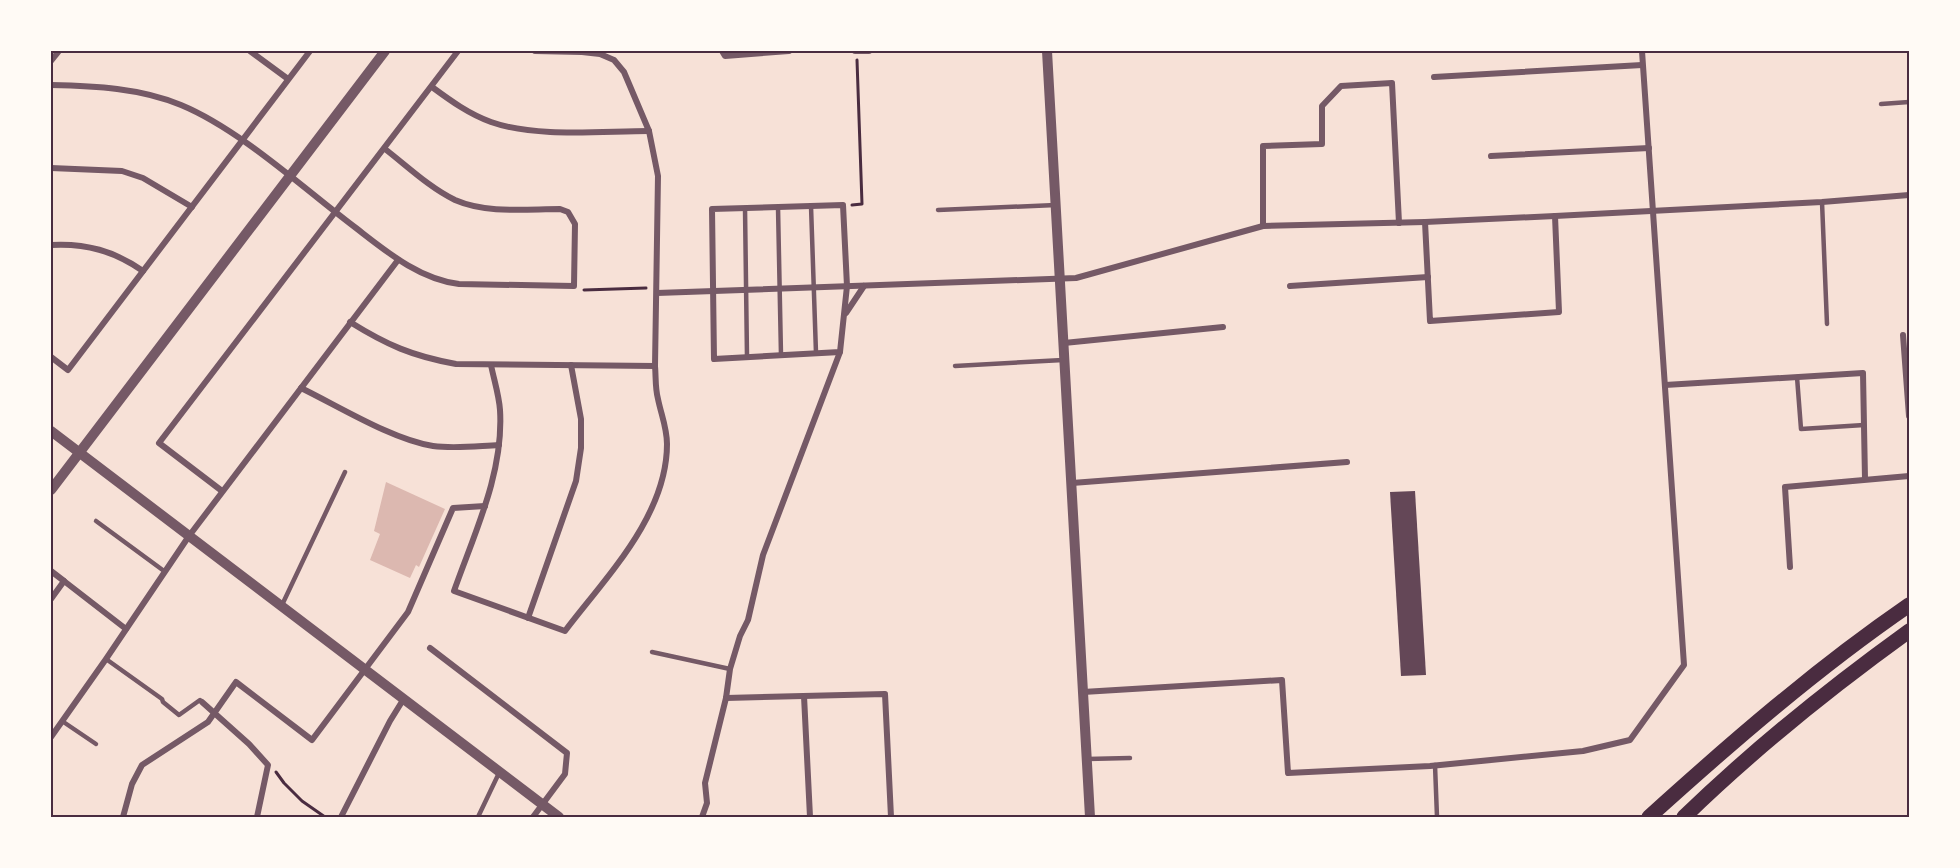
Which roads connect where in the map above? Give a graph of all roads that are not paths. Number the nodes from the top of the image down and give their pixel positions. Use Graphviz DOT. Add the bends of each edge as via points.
graph roads {
  1 [pos="59,51"];
  2 [pos="250,51"];
  3 [pos="310,51"];
  4 [pos="385,51"];
  5 [pos="458,51"];
  6 [pos="535,51"];
  7 [pos="582,51"];
  8 [pos="722,51"];
  9 [pos="789,51"];
  10 [pos="856,51"];
  11 [pos="869,51"];
  12 [pos="1047,51"];
  13 [pos="1642,51"];
  14 [pos="51,62"];
  15 [pos="1642,65"];
  16 [pos="1434,77"];
  17 [pos="288,80"];
  18 [pos="51,85"];
  19 [pos="432,87"];
  20 [pos="1909,102"];
  21 [pos="1881,104"];
  22 [pos="649,131"];
  23 [pos="242,141"];
  24 [pos="1649,148"];
  25 [pos="384,149"];
  26 [pos="1491,156"];
  27 [pos="51,168"];
  28 [pos="290,177"];
  29 [pos="1909,195"];
  30 [pos="1822,202"];
  31 [pos="1056,205"];
  32 [pos="811,206"];
  33 [pos="192,207"];
  34 [pos="778,207"];
  35 [pos="745,208"];
  36 [pos="939,210"];
  37 [pos="1652,210"];
  38 [pos="334,212"];
  39 [pos="1555,216"];
  40 [pos="1425,222"];
  41 [pos="1399,223"];
  42 [pos="1263,226"];
  43 [pos="51,245"];
  44 [pos="398,260"];
  45 [pos="143,271"];
  46 [pos="1428,277"];
  47 [pos="1061,279"];
  48 [pos="847,286"];
  49 [pos="864,286"];
  50 [pos="1290,286"];
  51 [pos="813,287"];
  52 [pos="780,288"];
  53 [pos="746,289"];
  54 [pos="713,290"];
  55 [pos="657,293"];
  56 [pos="846,313"];
  57 [pos="350,322"];
  58 [pos="1827,324"];
  59 [pos="1223,327"];
  60 [pos="1903,335"];
  61 [pos="1064,343"];
  62 [pos="840,352"];
  63 [pos="816,353"];
  64 [pos="781,355"];
  65 [pos="51,357"];
  66 [pos="747,357"];
  67 [pos="1065,360"];
  68 [pos="491,365"];
  69 [pos="571,365"];
  70 [pos="655,366"];
  71 [pos="955,366"];
  72 [pos="1797,377"];
  73 [pos="1665,385"];
  74 [pos="301,388"];
  75 [pos="1909,416"];
  76 [pos="1864,425"];
  77 [pos="51,431"];
  78 [pos="498,445"];
  79 [pos="80,453"];
  80 [pos="1347,462"];
  81 [pos="345,472"];
  82 [pos="1909,476"];
  83 [pos="1865,479"];
  84 [pos="1072,483"];
  85 [pos="51,490"];
  86 [pos="222,491"];
  87 [pos="485,506"];
  88 [pos="96,521"];
  89 [pos="189,536"];
  90 [pos="1790,567"];
  91 [pos="164,571"];
  92 [pos="51,572"];
  93 [pos="64,581"];
  94 [pos="51,599"];
  95 [pos="1909,605"];
  96 [pos="281,606"];
  97 [pos="528,618"];
  98 [pos="126,629"];
  99 [pos="1909,631"];
  100 [pos="429,648"];
  101 [pos="652,652"];
  102 [pos="106,659"];
  103 [pos="364,669"];
  104 [pos="730,669"];
  105 [pos="1083,692"];
  106 [pos="804,696"];
  107 [pos="726,698"];
  108 [pos="403,700"];
  109 [pos="202,702"];
  110 [pos="215,712"];
  111 [pos="62,721"];
  112 [pos="51,737"];
  113 [pos="96,744"];
  114 [pos="1130,758"];
  115 [pos="1087,759"];
  116 [pos="1435,765"];
  117 [pos="499,772"];
  118 [pos="543,804"];
  119 [pos="123,817"];
  120 [pos="257,817"];
  121 [pos="340,817"];
  122 [pos="478,817"];
  123 [pos="533,817"];
  124 [pos="559,817"];
  125 [pos="702,817"];
  126 [pos="810,817"];
  127 [pos="891,817"];
  128 [pos="1090,817"];
  129 [pos="1437,817"];
  130 [pos="1649,817"];
  131 [pos="1684,817"];
  1 -- 14 [label="street"];
  2 -- 17 [label="street"];
  3 -- 17 [label="street"];
  4 -- 28 [label="street"];
  5 -- 19 [label="street"];
  6 -- 7 [label="street"];
  7 -- 22 [label="street" via="600,54 620,65"];
  8 -- 9 [label="street" via="725,56"];
  10 -- 11 [label="street"];
  12 -- 31 [label="street"];
  13 -- 15 [label="street"];
  15 -- 16 [label="street"];
  15 -- 24 [label="street"];
  17 -- 23 [label="street"];
  18 -- 23 [label="street" via="110,88 155,97 181,105"];
  19 -- 22 [label="street" via="465,110 512,128"];
  19 -- 25 [label="street"];
  20 -- 21 [label="lane"];
  22 -- 55 [label="street" via="658,176"];
  23 -- 28 [label="street"];
  23 -- 33 [label="street"];
  24 -- 26 [label="street"];
  24 -- 37 [label="street"];
  25 -- 38 [label="street"];
  25 -- 44 [label="street" via="441,192 467,204 565,210 575,224 574,286 447,283"];
  27 -- 33 [label="street" via="122,171 143,178"];
  28 -- 38 [label="street"];
  28 -- 79 [label="street"];
  29 -- 30 [label="street"];
  30 -- 37 [label="street"];
  30 -- 58 [label="lane"];
  31 -- 36 [label="lane"];
  31 -- 47 [label="street"];
  32 -- 34 [label="street"];
  32 -- 48 [label="street" via="843,205"];
  32 -- 51 [label="lane"];
  33 -- 45 [label="street"];
  34 -- 35 [label="street"];
  34 -- 52 [label="lane"];
  35 -- 53 [label="lane"];
  35 -- 54 [label="street" via="712,209"];
  37 -- 39 [label="street"];
  37 -- 73 [label="street"];
  38 -- 44 [label="street"];
  38 -- 86 [label="street" via="159,443"];
  39 -- 40 [label="street"];
  39 -- 46 [label="street" via="1559,312 1430,321"];
  40 -- 41 [label="street"];
  40 -- 46 [label="street"];
  41 -- 42 [label="street"];
  41 -- 42 [label="street" via="1392,83 1341,86 1322,106 1322,144 1263,146"];
  42 -- 47 [label="street"];
  43 -- 45 [label="street" via="95,247"];
  44 -- 57 [label="street"];
  45 -- 65 [label="street" via="68,370"];
  46 -- 50 [label="street"];
  47 -- 49 [label="street"];
  47 -- 61 [label="street"];
  48 -- 49 [label="street"];
  48 -- 51 [label="street"];
  48 -- 56 [label="street"];
  49 -- 56 [label="street"];
  51 -- 52 [label="street"];
  51 -- 63 [label="lane"];
  52 -- 53 [label="street"];
  52 -- 64 [label="lane"];
  53 -- 54 [label="street"];
  53 -- 66 [label="lane"];
  54 -- 55 [label="street"];
  54 -- 66 [label="street" via="714,359"];
  55 -- 70 [label="street"];
  56 -- 62 [label="street"];
  57 -- 68 [label="street" via="404,352 456,364"];
  57 -- 74 [label="street"];
  59 -- 61 [label="street"];
  60 -- 75 [label="street"];
  61 -- 67 [label="street"];
  62 -- 63 [label="street"];
  62 -- 104 [label="street" via="763,555 748,620"];
  63 -- 64 [label="street"];
  64 -- 66 [label="street"];
  67 -- 71 [label="lane"];
  67 -- 84 [label="street"];
  68 -- 69 [label="street"];
  68 -- 78 [label="street" via="500,410"];
  69 -- 70 [label="street"];
  69 -- 97 [label="street" via="580,419 578,471 572,498"];
  70 -- 97 [label="street" via="667,454 653,507 639,533 565,631"];
  72 -- 73 [label="street"];
  72 -- 76 [label="lane" via="1801,429"];
  72 -- 76 [label="street" via="1863,373"];
  73 -- 116 [label="street" via="1684,664 1630,740 1583,751"];
  74 -- 78 [label="street" via="418,443 449,447"];
  74 -- 86 [label="street"];
  76 -- 83 [label="street"];
  77 -- 79 [label="street"];
  78 -- 87 [label="street"];
  79 -- 85 [label="street"];
  79 -- 89 [label="street"];
  80 -- 84 [label="street"];
  81 -- 96 [label="lane"];
  82 -- 83 [label="street"];
  83 -- 90 [label="street" via="1785,487"];
  84 -- 105 [label="street"];
  86 -- 89 [label="street"];
  87 -- 97 [label="street" via="454,591"];
  87 -- 103 [label="street" via="453,508 408,612"];
  88 -- 91 [label="lane"];
  89 -- 91 [label="street"];
  89 -- 96 [label="street"];
  91 -- 98 [label="street"];
  92 -- 93 [label="street"];
  93 -- 94 [label="street"];
  93 -- 98 [label="street"];
  95 -- 130 [label="highway" via="1759,719"];
  96 -- 103 [label="street"];
  98 -- 102 [label="street"];
  99 -- 131 [label="highway" via="1747,757"];
  100 -- 118 [label="street" via="567,753 565,774"];
  101 -- 104 [label="lane"];
  102 -- 109 [label="lane" via="179,715"];
  102 -- 111 [label="street"];
  103 -- 108 [label="street"];
  103 -- 110 [label="street" via="312,740 236,682"];
  104 -- 107 [label="street"];
  105 -- 115 [label="street"];
  105 -- 116 [label="street" via="1282,680 1288,773"];
  106 -- 107 [label="street"];
  106 -- 126 [label="street"];
  106 -- 127 [label="street" via="885,694"];
  107 -- 125 [label="street" via="705,783 707,803"];
  108 -- 117 [label="street"];
  108 -- 121 [label="street"];
  109 -- 110 [label="street"];
  110 -- 119 [label="street" via="208,722 142,765"];
  110 -- 120 [label="street" via="268,765"];
  111 -- 112 [label="street"];
  111 -- 113 [label="lane"];
  114 -- 115 [label="lane"];
  115 -- 128 [label="street"];
  116 -- 129 [label="lane"];
  117 -- 118 [label="street"];
  117 -- 122 [label="lane"];
  118 -- 123 [label="street"];
  118 -- 124 [label="street"];
}
